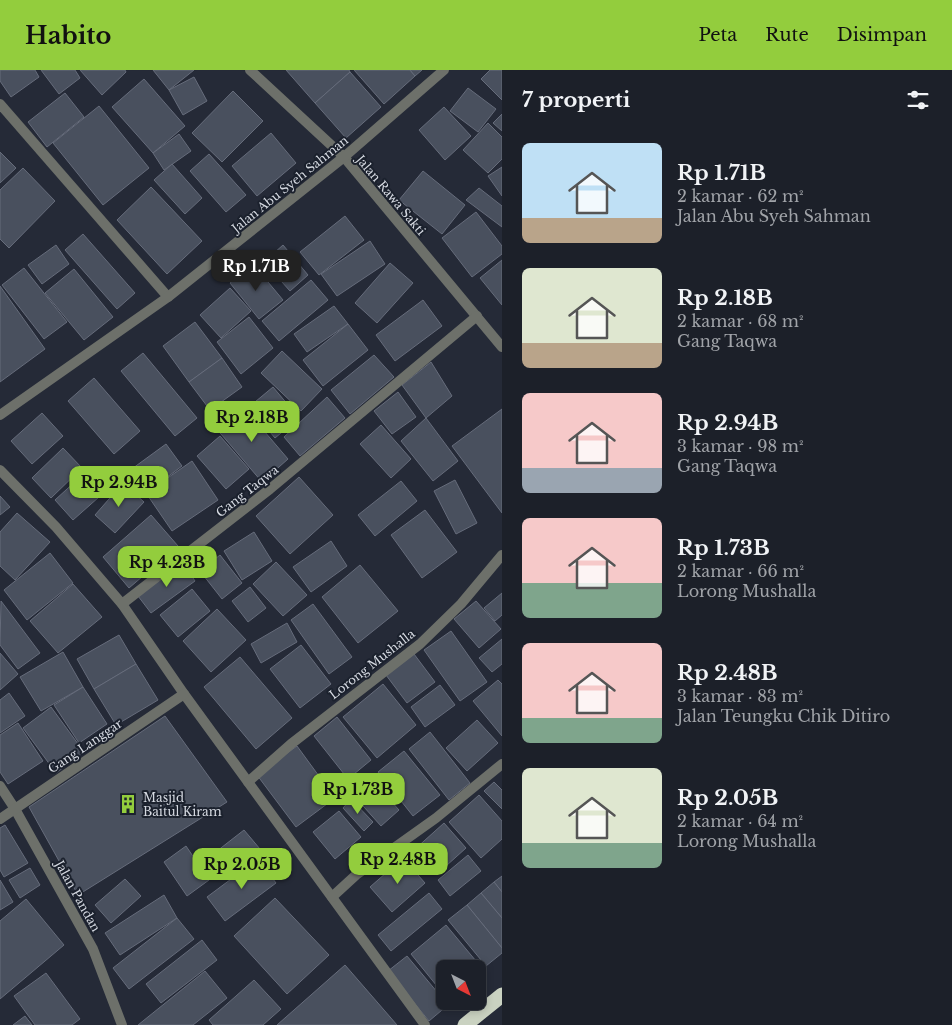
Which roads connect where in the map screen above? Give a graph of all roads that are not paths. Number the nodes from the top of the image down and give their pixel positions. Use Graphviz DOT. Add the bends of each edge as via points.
graph roads {
  1 [pos="250,70"];
  2 [pos="444,70"];
  3 [pos="0,104"];
  4 [pos="344,157"];
  5 [pos="168,297"];
  6 [pos="477,316"];
  7 [pos="502,347"];
  8 [pos="2,410"];
  9 [pos="0,470"];
  10 [pos="502,555"];
  11 [pos="122,604"];
  12 [pos="184,694"];
  13 [pos="502,764"];
  14 [pos="248,782"];
  15 [pos="0,786"];
  16 [pos="15,809"];
  17 [pos="0,819"];
  18 [pos="332,897"];
  19 [pos="502,995"];
  20 [pos="122,1025"];
  21 [pos="425,1025"];
  22 [pos="465,1025"];
  1 -- 4 [label="street, Jalan Rawa Sakti"];
  2 -- 4 [label="street, Jalan Abu Syeh Sahman"];
  3 -- 5 [label="street"];
  4 -- 5 [label="street, Jalan Abu Syeh Sahman"];
  4 -- 6 [label="street, Jalan Rawa Sakti"];
  5 -- 8 [label="street, Jalan Abu Syeh Sahman"];
  6 -- 7 [label="street, Jalan Rawa Sakti"];
  6 -- 11 [label="street, Gang Taqwa" via="270,490"];
  9 -- 11 [label="street" via="56,527"];
  10 -- 14 [label="street, Lorong Mushalla" via="461,604 420,644 291,744"];
  11 -- 12 [label="street"];
  12 -- 14 [label="street"];
  12 -- 16 [label="street, Gang Langgar"];
  13 -- 18 [label="street" via="436,818 356,875"];
  14 -- 18 [label="street"];
  15 -- 16 [label="street, Jalan Pandan"];
  16 -- 17 [label="street, Gang Langgar"];
  16 -- 20 [label="street, Jalan Pandan" via="93,949"];
  18 -- 21 [label="street"];
  19 -- 22 [label="highway"];
}
